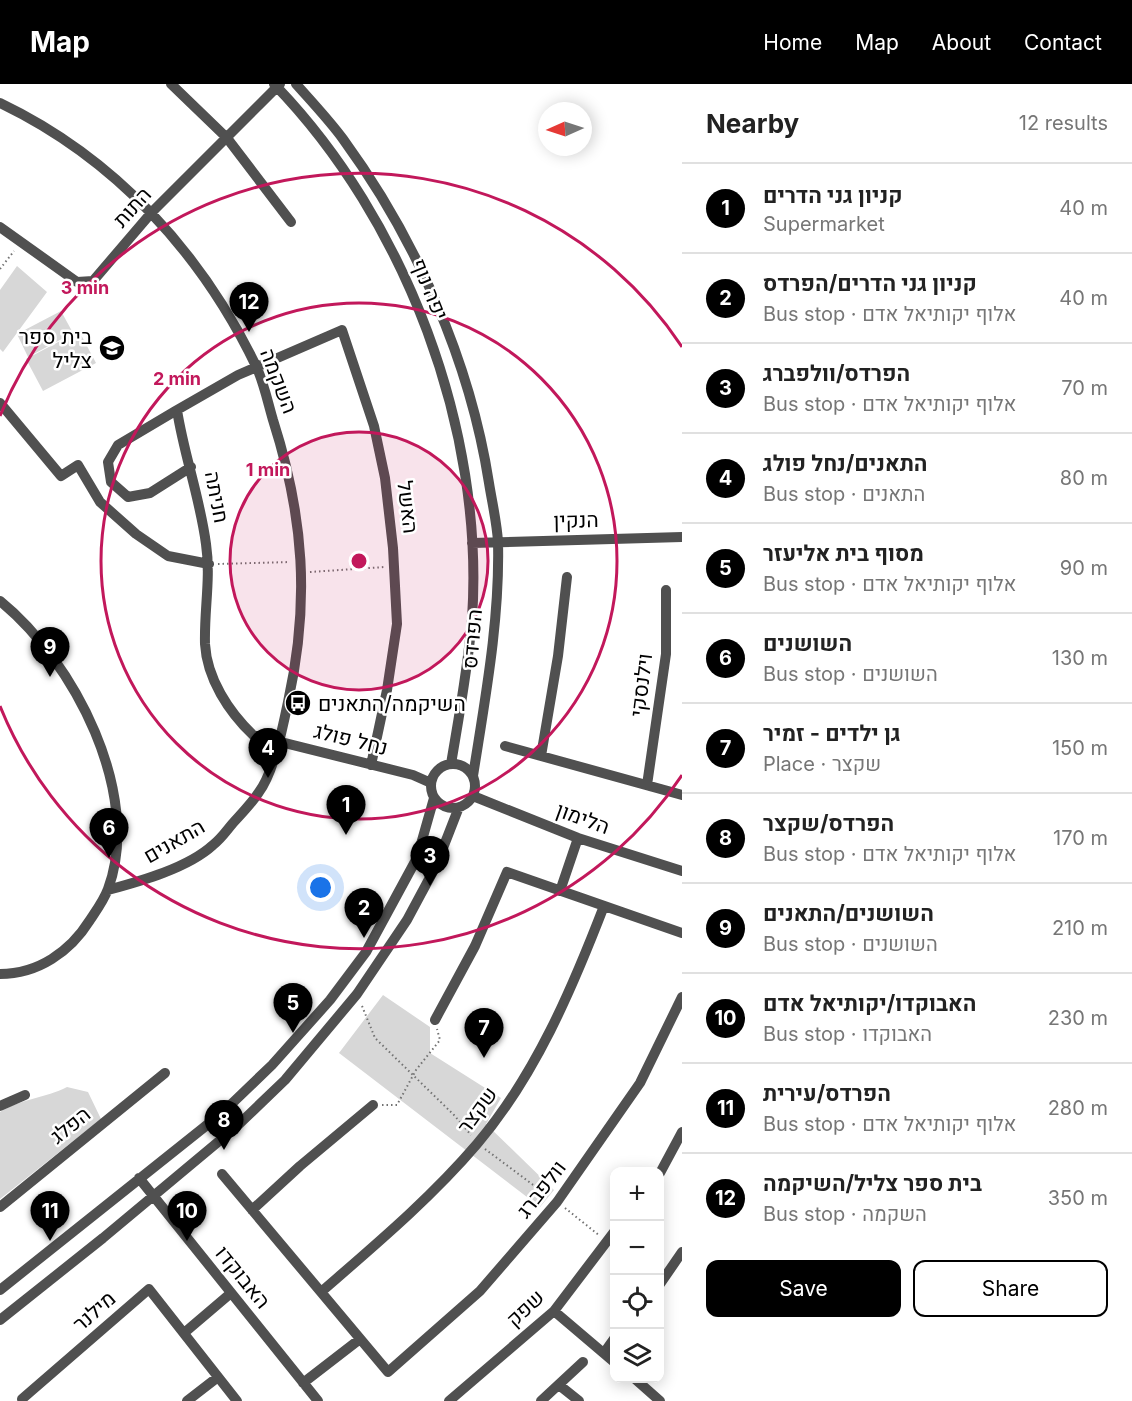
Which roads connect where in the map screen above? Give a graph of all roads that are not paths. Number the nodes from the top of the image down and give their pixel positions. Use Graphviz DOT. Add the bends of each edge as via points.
graph roads {
  1 [pos="171,84"];
  2 [pos="296,84"];
  3 [pos="277,85"];
  4 [pos="0,102"];
  5 [pos="227,138"];
  6 [pos="152,212"];
  7 [pos="291,222"];
  8 [pos="0,227"];
  9 [pos="258,369"];
  10 [pos="0,403"];
  11 [pos="177,410"];
  12 [pos="191,467"];
  13 [pos="682,537"];
  14 [pos="498,541"];
  15 [pos="472,543"];
  16 [pos="209,564"];
  17 [pos="567,577"];
  18 [pos="666,590"];
  19 [pos="0,601"];
  20 [pos="279,741"];
  21 [pos="505,746"];
  22 [pos="541,756"];
  23 [pos="452,764"];
  24 [pos="370,765"];
  25 [pos="438,769"];
  26 [pos="413,775"];
  27 [pos="473,776"];
  28 [pos="431,783"];
  29 [pos="647,785"];
  30 [pos="682,795"];
  31 [pos="472,796"];
  32 [pos="434,798"];
  33 [pos="459,807"];
  34 [pos="578,838"];
  35 [pos="682,871"];
  36 [pos="108,890"];
  37 [pos="560,891"];
  38 [pos="604,906"];
  39 [pos="682,933"];
  40 [pos="0,974"];
  41 [pos="682,997"];
  42 [pos="435,1020"];
  43 [pos="165,1073"];
  44 [pos="25,1095"];
  45 [pos="373,1105"];
  46 [pos="0,1107"];
  47 [pos="682,1132"];
  48 [pos="663,1167"];
  49 [pos="222,1174"];
  50 [pos="139,1178"];
  51 [pos="152,1195"];
  52 [pos="0,1207"];
  53 [pos="252,1210"];
  54 [pos="610,1238"];
  55 [pos="682,1252"];
  56 [pos="664,1278"];
  57 [pos="0,1290"];
  58 [pos="321,1292"];
  59 [pos="231,1293"];
  60 [pos="554,1311"];
  61 [pos="0,1320"];
  62 [pos="184,1333"];
  63 [pos="360,1338"];
  64 [pos="610,1346"];
  65 [pos="604,1353"];
  66 [pos="610,1358"];
  67 [pos="583,1362"];
  68 [pos="218,1377"];
  69 [pos="303,1383"];
  70 [pos="640,1383"];
  71 [pos="559,1385"];
  72 [pos="22,1399"];
  73 [pos="188,1401"];
  74 [pos="237,1401"];
  75 [pos="318,1401"];
  76 [pos="449,1401"];
  77 [pos="542,1401"];
  78 [pos="579,1401"];
  79 [pos="660,1401"];
  1 -- 5 [label="street"];
  2 -- 14 [label="street, יפה נוף" via="349,147 418,261 467,389 484,452"];
  3 -- 5 [label="street, התות"];
  3 -- 15 [label="street, יפה נוף" via="330,150 404,270 446,391 461,456"];
  4 -- 6 [label="street, השקמה" via="109,171"];
  5 -- 6 [label="street, התות"];
  5 -- 7 [label="street"];
  6 -- 8 [label="street, התות" via="93,281 77,282"];
  6 -- 9 [label="street, השקמה" via="184,250"];
  9 -- 11 [label="street" via="238,375"];
  9 -- 20 [label="street, השקמה" via="285,456 303,567 296,668"];
  9 -- 24 [label="street, האשל" via="342,330 374,426 385,478 397,624"];
  10 -- 16 [label="street" via="61,476 78,465 100,502 136,534 168,556"];
  11 -- 12 [label="street, חניתה"];
  11 -- 12 [label="street" via="117,446 108,462 111,482 128,497 150,493"];
  12 -- 16 [label="street, חניתה"];
  13 -- 14 [label="street, הנקין"];
  14 -- 15 [label="street, הנקין"];
  14 -- 27 [label="street, הפרדס" via="488,684"];
  15 -- 23 [label="street, הפרדס" via="472,618"];
  16 -- 20 [label="street, חניתה" via="205,645 210,670 235,718 253,735"];
  17 -- 22 [label="street"];
  18 -- 29 [label="street, וילנסקי" via="666,654"];
  19 -- 36 [label="street" via="44,645 71,684 99,742 118,822"];
  20 -- 24 [label="street, נחל פולג"];
  20 -- 36 [label="street, התאנים" via="261,790 213,846 157,877"];
  21 -- 22 [label="street"];
  22 -- 29 [label="street"];
  23 -- 25 [label="street"];
  23 -- 27 [label="street" via="465,767"];
  24 -- 26 [label="street, נחל פולג"];
  25 -- 26 [label="street, נחל פולג"];
  25 -- 28 [label="street"];
  26 -- 28 [label="street, נחל פולג"];
  27 -- 31 [label="street"];
  28 -- 32 [label="street"];
  29 -- 30 [label="street"];
  31 -- 33 [label="street"];
  31 -- 34 [label="street, הלימון"];
  32 -- 33 [label="street" via="442,805"];
  32 -- 50 [label="street" via="417,858 366,952 330,1000 222,1113"];
  33 -- 51 [label="street" via="436,866 407,920 357,994 285,1080"];
  34 -- 35 [label="street, הלימון"];
  34 -- 37 [label="street"];
  36 -- 40 [label="street" via="80,937 54,960"];
  37 -- 38 [label="street"];
  37 -- 42 [label="street" via="507,872 475,946"];
  38 -- 39 [label="street"];
  38 -- 58 [label="street, שקצר" via="579,972 545,1039 525,1076 478,1143 393,1229"];
  41 -- 63 [label="street, וולפברג" via="640,1083 557,1202 480,1291 388,1372"];
  43 -- 52 [label="street, הפלג"];
  44 -- 46 [label="street"];
  45 -- 53 [label="street"];
  47 -- 48 [label="street"];
  49 -- 53 [label="street"];
  50 -- 51 [label="street, האבוקדו"];
  50 -- 57 [label="street"];
  51 -- 59 [label="street, האבוקדו"];
  51 -- 61 [label="street"];
  53 -- 58 [label="street"];
  54 -- 60 [label="street, שפק"];
  55 -- 56 [label="street"];
  58 -- 63 [label="street"];
  59 -- 62 [label="street"];
  59 -- 69 [label="street, האבוקדו"];
  60 -- 65 [label="street"];
  60 -- 76 [label="street, שפק"];
  62 -- 68 [label="street, מילנר"];
  62 -- 72 [label="street, מילנר" via="149,1289"];
  63 -- 69 [label="street"];
  64 -- 65 [label="street"];
  65 -- 66 [label="street"];
  67 -- 71 [label="street"];
  68 -- 73 [label="street"];
  68 -- 74 [label="street, מילנר"];
  69 -- 75 [label="street, האבוקדו"];
  70 -- 79 [label="street"];
  71 -- 77 [label="street"];
  71 -- 78 [label="street"];
}
